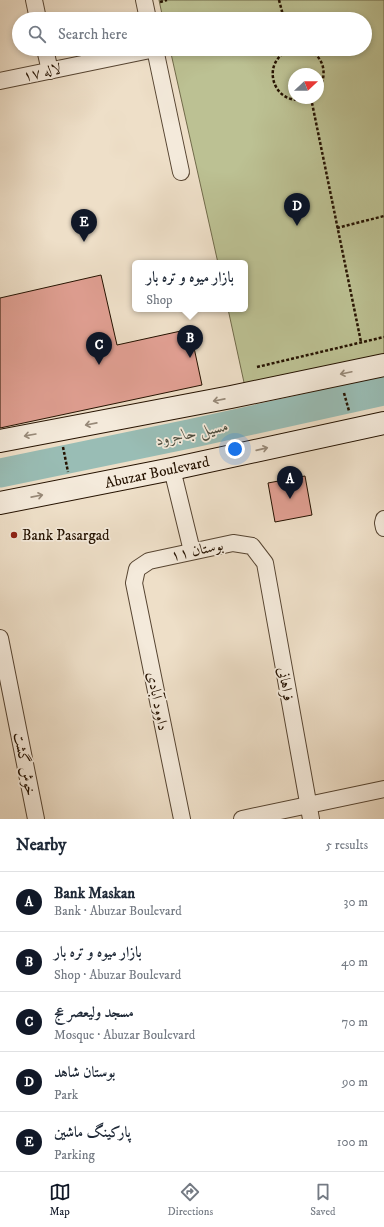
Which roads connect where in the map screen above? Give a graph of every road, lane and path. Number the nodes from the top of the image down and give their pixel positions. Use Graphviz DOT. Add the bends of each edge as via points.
graph roads {
  1 [pos="34,0"];
  2 [pos="167,0"];
  3 [pos="280,0"];
  4 [pos="152,1"];
  5 [pos="37,12"];
  6 [pos="150,12"];
  7 [pos="283,12"];
  8 [pos="47,56"];
  9 [pos="122,56"];
  10 [pos="156,56"];
  11 [pos="280,56"];
  12 [pos="317,56"];
  13 [pos="324,68"];
  14 [pos="50,71"];
  15 [pos="0,81"];
  16 [pos="288,98"];
  17 [pos="311,104"];
  18 [pos="181,172"];
  19 [pos="384,216"];
  20 [pos="337,228"];
  21 [pos="384,337"];
  22 [pos="361,342"];
  23 [pos="384,365"];
  24 [pos="257,367"];
  25 [pos="343,388"];
  26 [pos="350,416"];
  27 [pos="384,422"];
  28 [pos="0,441"];
  29 [pos="63,447"];
  30 [pos="172,469"];
  31 [pos="70,479"];
  32 [pos="0,503"];
  33 [pos="384,520"];
  34 [pos="384,528"];
  35 [pos="192,551"];
  36 [pos="265,563"];
  37 [pos="134,583"];
  38 [pos="0,638"];
  39 [pos="384,789"];
  40 [pos="310,812"];
  41 [pos="36,819"];
  42 [pos="182,819"];
  43 [pos="242,819"];
  1 -- 5 [label="street"];
  2 -- 4 [label="path"];
  3 -- 7 [label="path"];
  4 -- 6 [label="street"];
  8 -- 14 [label="street"];
  9 -- 14 [label="street, لاله ۱۷"];
  10 -- 18 [label="street"];
  11 -- 16 [label="path" via="272,76 280,92"];
  12 -- 13 [label="path"];
  14 -- 15 [label="street, لاله ۱۷"];
  17 -- 20 [label="path"];
  19 -- 20 [label="path"];
  20 -- 22 [label="path"];
  21 -- 22 [label="path"];
  22 -- 24 [label="path"];
  23 -- 28 [label="main road, one-way"];
  25 -- 26 [label="path"];
  30 -- 27 [label="main road, Abuzar Boulevard, one-way"];
  29 -- 31 [label="path"];
  30 -- 31 [label="main road, Abuzar Boulevard"];
  30 -- 35 [label="street"];
  32 -- 31 [label="main road, Abuzar Boulevard, one-way"];
  33 -- 34 [label="street"];
  35 -- 36 [label="street, بوستان ۱۱" via="233,543 252,546"];
  35 -- 37 [label="street, بوستان ۱۱" via="149,561 137,569"];
  36 -- 40 [label="street, فراهانی"];
  37 -- 42 [label="street, داوود آبادی"];
  38 -- 41 [label="street, خوش گشت"];
  39 -- 40 [label="street"];
  40 -- 43 [label="street"];
}
